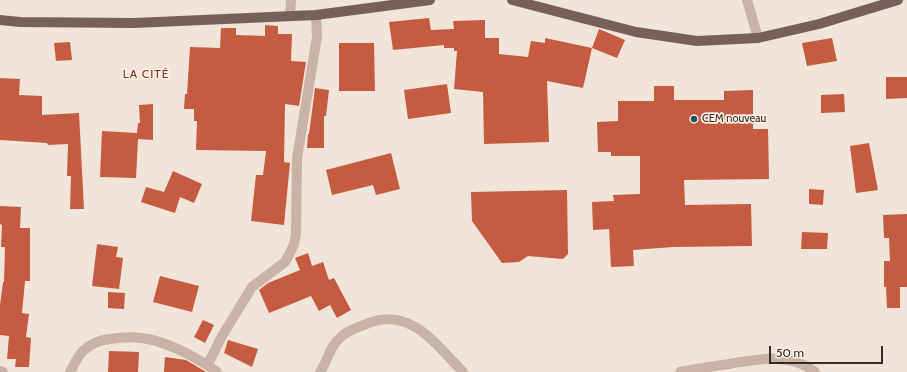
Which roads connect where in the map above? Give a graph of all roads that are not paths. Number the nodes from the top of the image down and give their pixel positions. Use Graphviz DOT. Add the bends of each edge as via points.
graph roads {
  1 [pos="291,0"];
  2 [pos="430,0"];
  3 [pos="512,0"];
  4 [pos="747,0"];
  5 [pos="898,0"];
  6 [pos="290,16"];
  7 [pos="316,16"];
  8 [pos="0,20"];
  9 [pos="758,38"];
  10 [pos="208,364"];
  11 [pos="70,372"];
  12 [pos="217,372"];
  13 [pos="320,372"];
  14 [pos="463,372"];
  15 [pos="680,372"];
  16 [pos="815,372"];
  1 -- 6 [label="street"];
  2 -- 7 [label="main road"];
  3 -- 9 [label="main road" via="636,32 697,40"];
  4 -- 9 [label="street"];
  5 -- 9 [label="main road" via="819,24"];
  6 -- 7 [label="main road"];
  6 -- 8 [label="main road" via="134,23"];
  7 -- 10 [label="street" via="317,37 297,158 294,244 285,262 252,287"];
  10 -- 11 [label="street" via="169,344 147,338 124,336 102,340 90,346 77,358"];
  10 -- 12 [label="street"];
  13 -- 14 [label="street" via="333,346 344,335 369,322 391,319 402,320 421,330"];
  15 -- 16 [label="street" via="762,358 779,358 795,362"];
}
